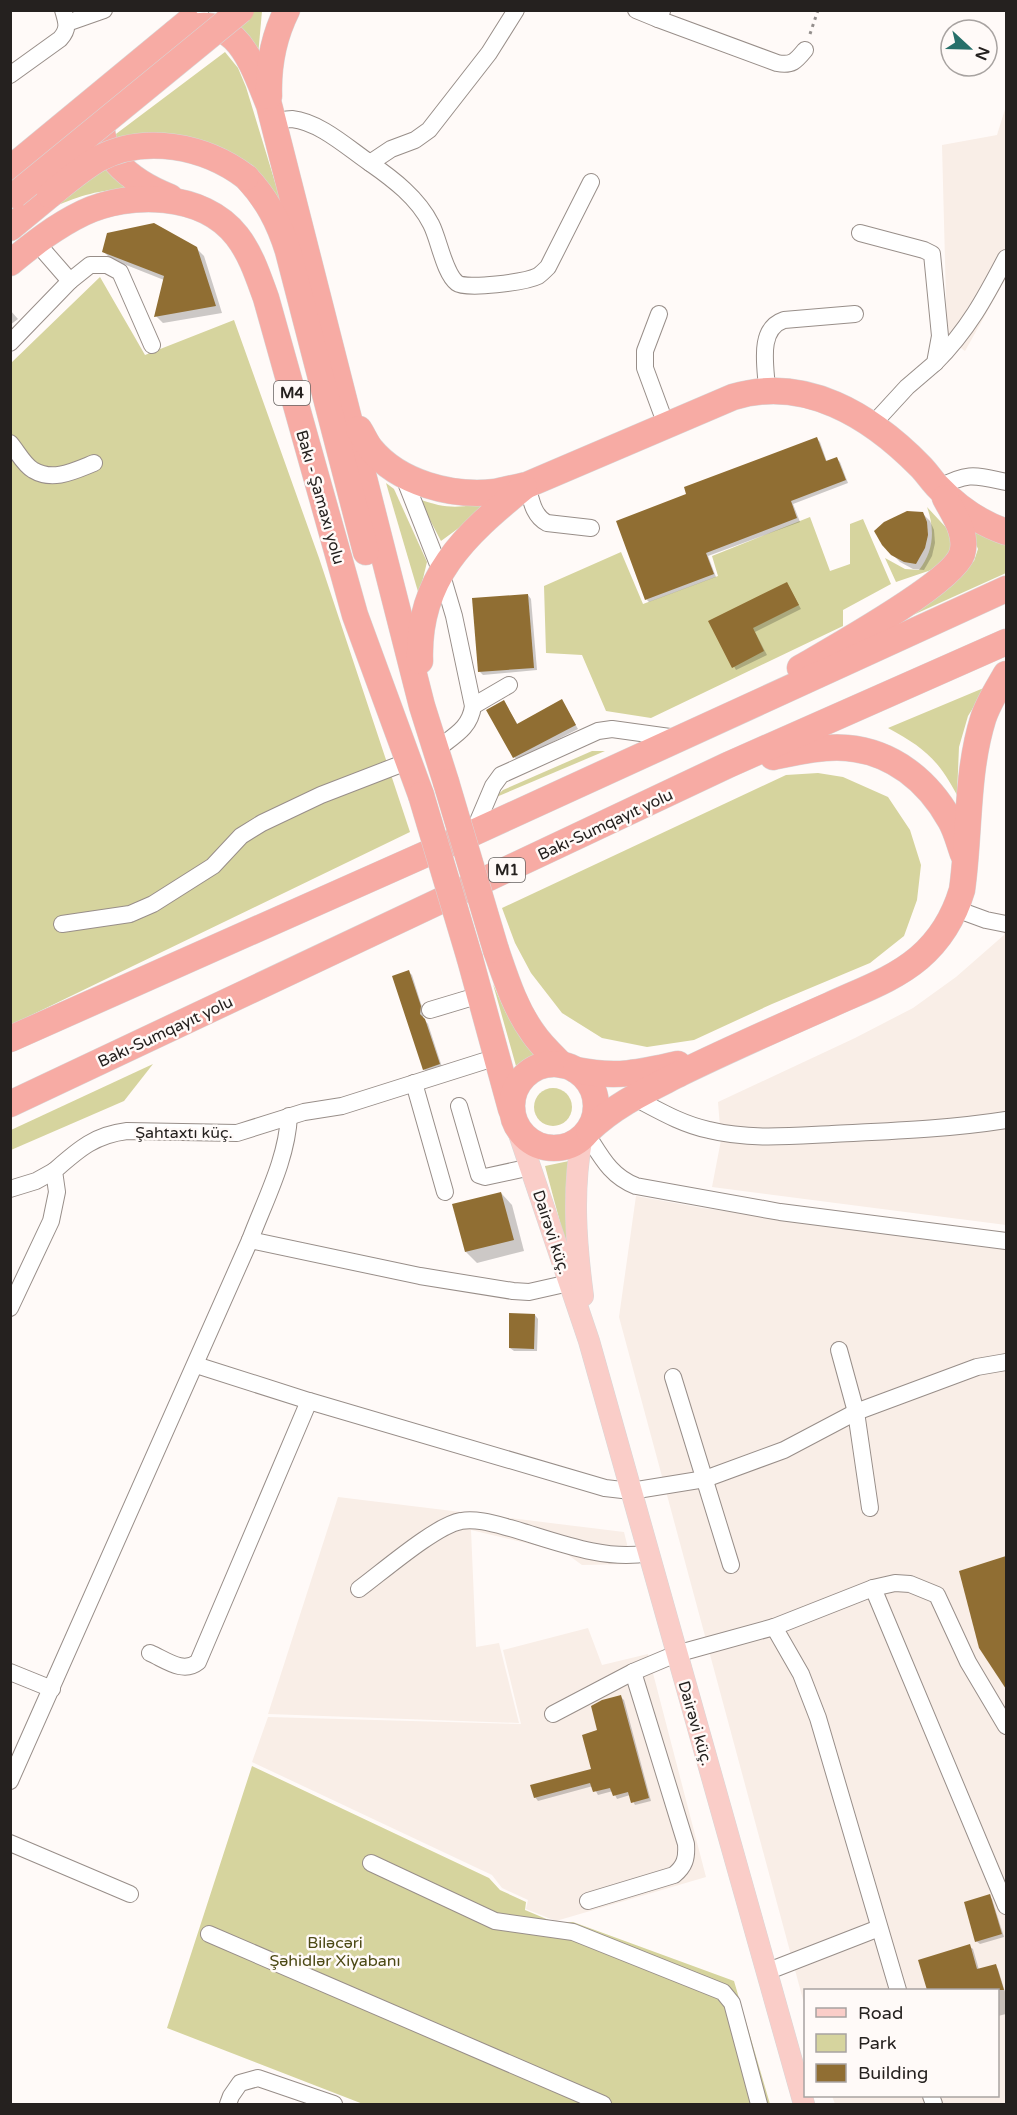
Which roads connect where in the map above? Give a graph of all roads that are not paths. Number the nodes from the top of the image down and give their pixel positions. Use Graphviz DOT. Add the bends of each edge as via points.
graph roads {
  1 [pos="104,10"];
  2 [pos="242,10"];
  3 [pos="287,10"];
  4 [pos="516,10"];
  5 [pos="636,10"];
  6 [pos="200,11"];
  7 [pos="660,15"];
  8 [pos="65,17"];
  9 [pos="275,23"];
  10 [pos="175,33"];
  11 [pos="805,50"];
  12 [pos="127,73"];
  13 [pos="10,75"];
  14 [pos="271,114"];
  15 [pos="370,163"];
  16 [pos="10,169"];
  17 [pos="591,182"];
  18 [pos="13,197"];
  19 [pos="188,204"];
  20 [pos="10,228"];
  21 [pos="860,233"];
  22 [pos="36,242"];
  23 [pos="1006,258"];
  24 [pos="10,263"];
  25 [pos="70,280"];
  26 [pos="659,314"];
  27 [pos="855,314"];
  28 [pos="10,343"];
  29 [pos="152,345"];
  30 [pos="935,363"];
  31 [pos="767,389"];
  32 [pos="349,412"];
  33 [pos="873,424"];
  34 [pos="666,425"];
  35 [pos="10,443"];
  36 [pos="94,463"];
  37 [pos="403,475"];
  38 [pos="1006,482"];
  39 [pos="527,485"];
  40 [pos="938,488"];
  41 [pos="591,528"];
  42 [pos="1006,532"];
  43 [pos="441,572"];
  44 [pos="1006,589"];
  45 [pos="1006,642"];
  46 [pos="509,685"];
  47 [pos="1002,690"];
  48 [pos="422,706"];
  49 [pos="473,706"];
  50 [pos="681,739"];
  51 [pos="436,750"];
  52 [pos="408,761"];
  53 [pos="728,765"];
  54 [pos="473,833"];
  55 [pos="966,862"];
  56 [pos="956,909"];
  57 [pos="62,924"];
  58 [pos="1006,924"];
  59 [pos="480,995"];
  60 [pos="430,1010"];
  61 [pos="10,1039"];
  62 [pos="720,1054"];
  63 [pos="497,1057"];
  64 [pos="569,1067"];
  65 [pos="414,1083"];
  66 [pos="633,1097"];
  67 [pos="10,1104"];
  68 [pos="459,1106"];
  69 [pos="289,1116"];
  70 [pos="514,1118"];
  71 [pos="1006,1120"];
  72 [pos="585,1134"];
  73 [pos="531,1167"];
  74 [pos="54,1171"];
  75 [pos="10,1189"];
  76 [pos="445,1192"];
  77 [pos="250,1240"];
  78 [pos="1006,1241"];
  79 [pos="569,1283"];
  80 [pos="10,1308"];
  81 [pos="589,1341"];
  82 [pos="839,1350"];
  83 [pos="1006,1362"];
  84 [pos="196,1365"];
  85 [pos="674,1377"];
  86 [pos="309,1401"];
  87 [pos="856,1412"];
  88 [pos="705,1479"];
  89 [pos="631,1491"];
  90 [pos="870,1508"];
  91 [pos="648,1552"];
  92 [pos="731,1565"];
  93 [pos="873,1588"];
  94 [pos="359,1589"];
  95 [pos="774,1627"];
  96 [pos="150,1653"];
  97 [pos="676,1654"];
  98 [pos="10,1672"];
  99 [pos="633,1672"];
  100 [pos="52,1689"];
  101 [pos="553,1714"];
  102 [pos="1004,1718"];
  103 [pos="10,1781"];
  104 [pos="10,1843"];
  105 [pos="371,1863"];
  106 [pos="130,1894"];
  107 [pos="588,1901"];
  108 [pos="1006,1906"];
  109 [pos="879,1928"];
  110 [pos="209,1934"];
  111 [pos="766,1972"];
  112 [pos="898,1989"];
  113 [pos="228,2104"];
  114 [pos="334,2104"];
  115 [pos="603,2104"];
  116 [pos="759,2104"];
  117 [pos="804,2104"];
  1 -- 8 [label="street"];
  2 -- 18 [label="highway, bridge"];
  3 -- 9 [label="highway"];
  4 -- 15 [label="street" via="489,53 429,130"];
  5 -- 7 [label="street"];
  6 -- 10 [label="highway"];
  7 -- 11 [label="street" via="777,63 795,62"];
  8 -- 13 [label="street" via="67,31 60,39"];
  9 -- 14 [label="highway" via="269,71"];
  10 -- 12 [label="highway"];
  10 -- 14 [label="highway" via="197,25 228,33 249,59"];
  12 -- 16 [label="highway"];
  12 -- 19 [label="highway" via="104,111 105,145 113,159 138,182"];
  14 -- 15 [label="street" via="320,129"];
  14 -- 32 [label="highway"];
  15 -- 17 [label="street" via="411,197 430,222 450,276 463,286 538,276 548,267"];
  19 -- 22 [label="highway, Bakı - Şamaxı yolu / M4" via="142,200 105,205"];
  19 -- 52 [label="highway, Bakı - Şamaxı yolu / M4" via="222,220 236,235 257,271 355,615"];
  20 -- 48 [label="highway, bridge" via="82,169 121,150 158,145 194,151 233,168 258,190 281,229 386,625 408,683"];
  21 -- 30 [label="street" via="932,254 940,336"];
  22 -- 24 [label="highway, Bakı - Şamaxı yolu / M4"];
  22 -- 25 [label="street"];
  23 -- 30 [label="street" via="971,321"];
  25 -- 28 [label="street"];
  25 -- 29 [label="street" via="90,266 107,265 120,273"];
  26 -- 34 [label="street" via="645,351 645,368"];
  27 -- 31 [label="street" via="776,322 768,332 766,345"];
  30 -- 33 [label="street"];
  31 -- 33 [label="highway" via="841,407"];
  31 -- 34 [label="highway" via="733,397"];
  32 -- 37 [label="highway" via="370,448"];
  32 -- 48 [label="highway"];
  33 -- 40 [label="highway" via="921,467"];
  34 -- 39 [label="highway"];
  35 -- 36 [label="street" via="32,469 51,476"];
  37 -- 39 [label="highway" via="457,491 494,492"];
  37 -- 43 [label="street"];
  38 -- 40 [label="street" via="968,475"];
  39 -- 41 [label="street" via="540,520"];
  39 -- 43 [label="highway" via="469,536"];
  40 -- 42 [label="highway" via="962,509"];
  40 -- 50 [label="highway" via="964,540 962,553 951,571 860,633"];
  43 -- 48 [label="highway" via="422,616"];
  43 -- 49 [label="street"];
  44 -- 50 [label="highway"];
  45 -- 53 [label="highway, Bakı-Sumqayıt yolu / M1"];
  46 -- 49 [label="street"];
  47 -- 55 [label="highway" via="984,718 976,751"];
  48 -- 51 [label="highway"];
  49 -- 51 [label="street" via="466,726"];
  50 -- 54 [label="highway"];
  50 -- 54 [label="street" via="612,729 598,731 501,775"];
  51 -- 64 [label="highway, bridge" via="496,950 516,1003 534,1035"];
  52 -- 57 [label="street" via="262,823 241,836 213,866 153,904 130,914"];
  52 -- 59 [label="highway, Bakı - Şamaxı yolu / M4, bridge"];
  53 -- 55 [label="highway" via="822,749 847,748 882,757 901,766 930,790 951,822"];
  53 -- 67 [label="highway, Bakı-Sumqayıt yolu / M1"];
  54 -- 61 [label="highway"];
  55 -- 56 [label="highway"];
  56 -- 58 [label="street"];
  56 -- 62 [label="highway" via="942,935 888,979"];
  59 -- 60 [label="street"];
  59 -- 63 [label="highway, Bakı - Şamaxı yolu"];
  62 -- 64 [label="highway" via="635,1074 599,1075"];
  62 -- 66 [label="highway"];
  63 -- 65 [label="street, Şahtaxtı küç."];
  63 -- 70 [label="highway, Bakı - Şamaxı yolu"];
  64 -- 70 [label="highway" via="549,1064 525,1076 516,1088"];
  64 -- 72 [label="highway" via="586,1079 593,1091 595,1118"];
  65 -- 69 [label="street, Şahtaxtı küç." via="342,1106"];
  65 -- 76 [label="street"];
  66 -- 71 [label="street" via="677,1120 736,1135 905,1131"];
  66 -- 72 [label="highway"];
  68 -- 73 [label="street" via="479,1175"];
  69 -- 74 [label="street, Şahtaxtı küç." via="237,1133 109,1133 92,1141"];
  69 -- 77 [label="street" via="283,1155"];
  70 -- 72 [label="highway" via="529,1140 550,1148 572,1144"];
  70 -- 73 [label="main road, Dairəvi küç."];
  72 -- 78 [label="street" via="612,1171 622,1181 636,1186 780,1212"];
  72 -- 81 [label="main road, Dairəvi küç." via="575,1192"];
  73 -- 79 [label="main road, Dairəvi küç."];
  74 -- 75 [label="street, Şahtaxtı küç."];
  74 -- 80 [label="street" via="57,1192 51,1221"];
  77 -- 79 [label="street" via="513,1292"];
  77 -- 84 [label="street"];
  79 -- 81 [label="main road, Dairəvi küç."];
  81 -- 89 [label="main road, Dairəvi küç."];
  82 -- 87 [label="street"];
  83 -- 87 [label="street" via="977,1367"];
  84 -- 86 [label="street"];
  84 -- 100 [label="street"];
  85 -- 88 [label="street"];
  86 -- 89 [label="street" via="605,1488"];
  86 -- 96 [label="street" via="198,1662 185,1668"];
  87 -- 88 [label="street" via="784,1450"];
  87 -- 90 [label="street"];
  88 -- 89 [label="street"];
  88 -- 92 [label="street"];
  89 -- 91 [label="main road, Dairəvi küç."];
  91 -- 94 [label="street" via="634,1556 607,1554 499,1525 460,1521 443,1527"];
  91 -- 97 [label="main road, Dairəvi küç."];
  93 -- 95 [label="street"];
  93 -- 102 [label="street" via="910,1584 937,1595 968,1662"];
  93 -- 108 [label="street"];
  95 -- 97 [label="street"];
  95 -- 109 [label="street" via="801,1674 818,1718"];
  97 -- 99 [label="street"];
  97 -- 111 [label="main road, Dairəvi küç."];
  98 -- 100 [label="street"];
  99 -- 101 [label="street"];
  99 -- 107 [label="street" via="687,1857 674,1875"];
  100 -- 103 [label="street"];
  104 -- 106 [label="street"];
  105 -- 116 [label="street" via="495,1921 573,1932 723,1992 732,2003"];
  109 -- 111 [label="street"];
  109 -- 112 [label="street"];
  110 -- 115 [label="street"];
  111 -- 117 [label="main road, Dairəvi küç."];
  113 -- 114 [label="street" via="240,2083 258,2078"];
}
